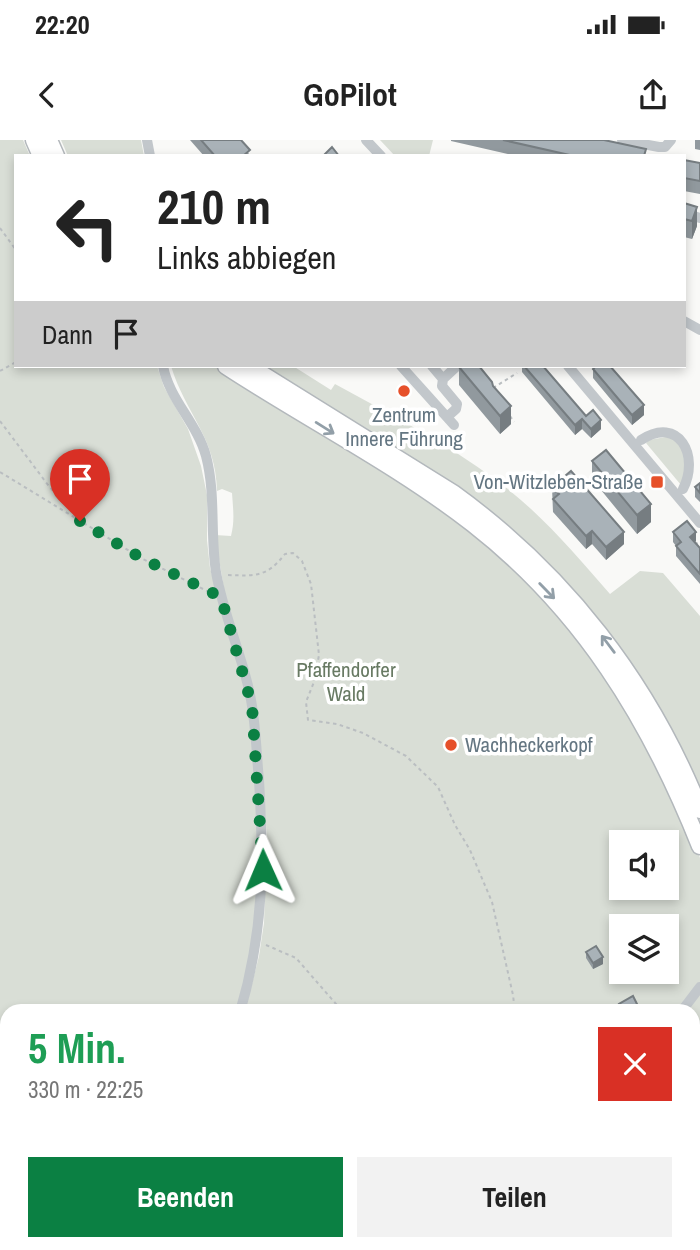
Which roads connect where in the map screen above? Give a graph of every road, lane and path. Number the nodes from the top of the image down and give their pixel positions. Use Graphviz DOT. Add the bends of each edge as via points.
graph roads {
  1 [pos="366,140"];
  2 [pos="622,140"];
  3 [pos="671,140"];
  4 [pos="379,154"];
  5 [pos="0,228"];
  6 [pos="14,247"];
  7 [pos="164,368"];
  8 [pos="229,368"];
  9 [pos="252,368"];
  10 [pos="403,368"];
  11 [pos="434,368"];
  12 [pos="455,368"];
  13 [pos="570,368"];
  14 [pos="517,373"];
  15 [pos="443,379"];
  16 [pos="489,390"];
  17 [pos="506,411"];
  18 [pos="0,421"];
  19 [pos="514,422"];
  20 [pos="641,440"];
  21 [pos="697,449"];
  22 [pos="0,472"];
  23 [pos="683,489"];
  24 [pos="80,521"];
  25 [pos="700,523"];
  26 [pos="700,540"];
  27 [pos="692,548"];
  28 [pos="216,575"];
  29 [pos="221,597"];
  30 [pos="700,810"];
  31 [pos="700,845"];
  32 [pos="257,942"];
  33 [pos="700,988"];
  34 [pos="242,1004"];
  35 [pos="336,1004"];
  36 [pos="514,1004"];
  37 [pos="687,1004"];
  1 -- 4 [label="street"];
  2 -- 3 [label="street" via="659,148"];
  5 -- 6 [label="path"];
  7 -- 28 [label="street" via="207,458"];
  8 -- 31 [label="highway, one-way" via="446,504 526,570 576,624 629,697 663,758"];
  30 -- 9 [label="highway, one-way" via="640,690 553,578 453,493"];
  10 -- 15 [label="street" via="451,421 457,405 442,386"];
  11 -- 15 [label="street"];
  12 -- 15 [label="street"];
  13 -- 25 [label="street"];
  14 -- 16 [label="path"];
  17 -- 19 [label="path"];
  18 -- 24 [label="path"];
  20 -- 21 [label="street" via="668,432"];
  21 -- 23 [label="street" via="695,472"];
  22 -- 24 [label="path"];
  24 -- 29 [label="path" via="141,558"];
  26 -- 27 [label="path"];
  28 -- 29 [label="street"];
  28 -- 36 [label="path" via="261,575 285,554 302,561 311,584 319,655 306,702 308,720 362,733 406,756 438,787 492,902"];
  29 -- 32 [label="street" via="244,671 255,727 263,862"];
  32 -- 34 [label="street"];
  32 -- 35 [label="path" via="296,958"];
  33 -- 37 [label="street"];
}
